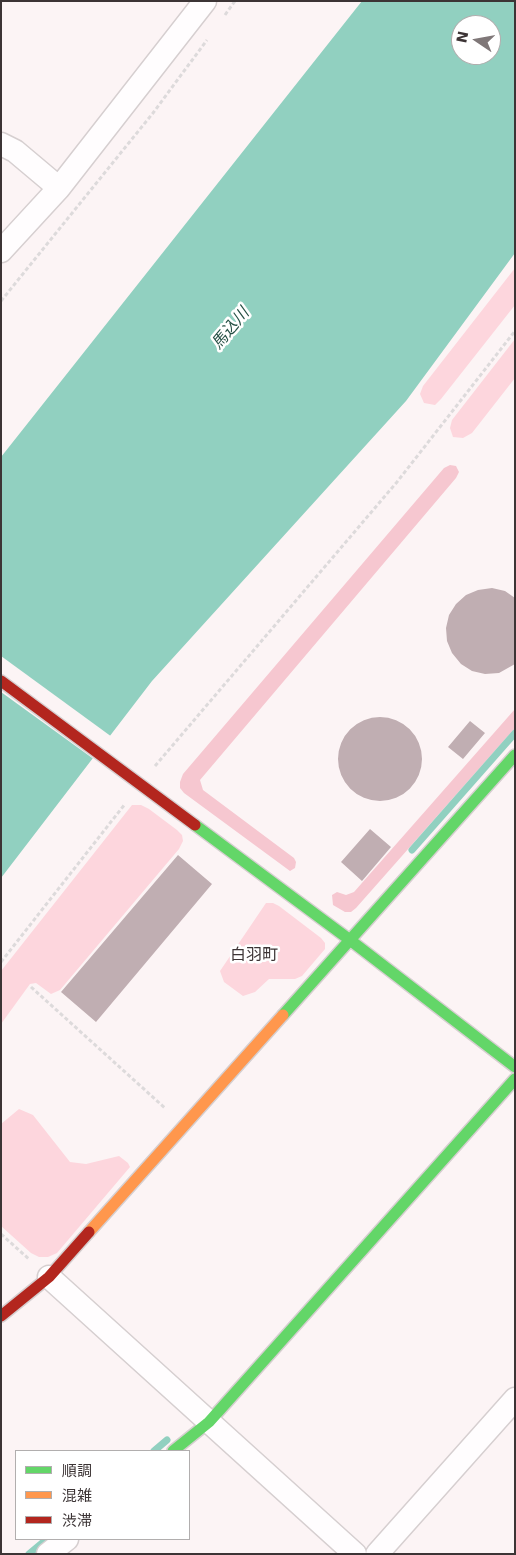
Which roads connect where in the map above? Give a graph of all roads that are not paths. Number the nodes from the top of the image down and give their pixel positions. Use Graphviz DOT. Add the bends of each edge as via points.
graph roads {
  1 [pos="205,1"];
  2 [pos="1,144"];
  3 [pos="59,188"];
  4 [pos="1,251"];
  5 [pos="1,681"];
  6 [pos="515,755"];
  7 [pos="350,940"];
  8 [pos="515,1067"];
  9 [pos="515,1079"];
  10 [pos="49,1277"];
  11 [pos="1,1316"];
  12 [pos="515,1399"];
  13 [pos="209,1422"];
  14 [pos="174,1450"];
  15 [pos="66,1540"];
  16 [pos="48,1554"];
  17 [pos="355,1554"];
  18 [pos="377,1554"];
  1 -- 3 [label="street"];
  2 -- 3 [label="street" via="15,151"];
  3 -- 4 [label="street"];
  5 -- 7 [label="street"];
  6 -- 7 [label="street"];
  7 -- 8 [label="street"];
  7 -- 10 [label="street"];
  9 -- 13 [label="street"];
  10 -- 11 [label="street"];
  10 -- 13 [label="street"];
  12 -- 18 [label="street"];
  13 -- 14 [label="street"];
  13 -- 17 [label="street"];
  15 -- 16 [label="street"];
}
